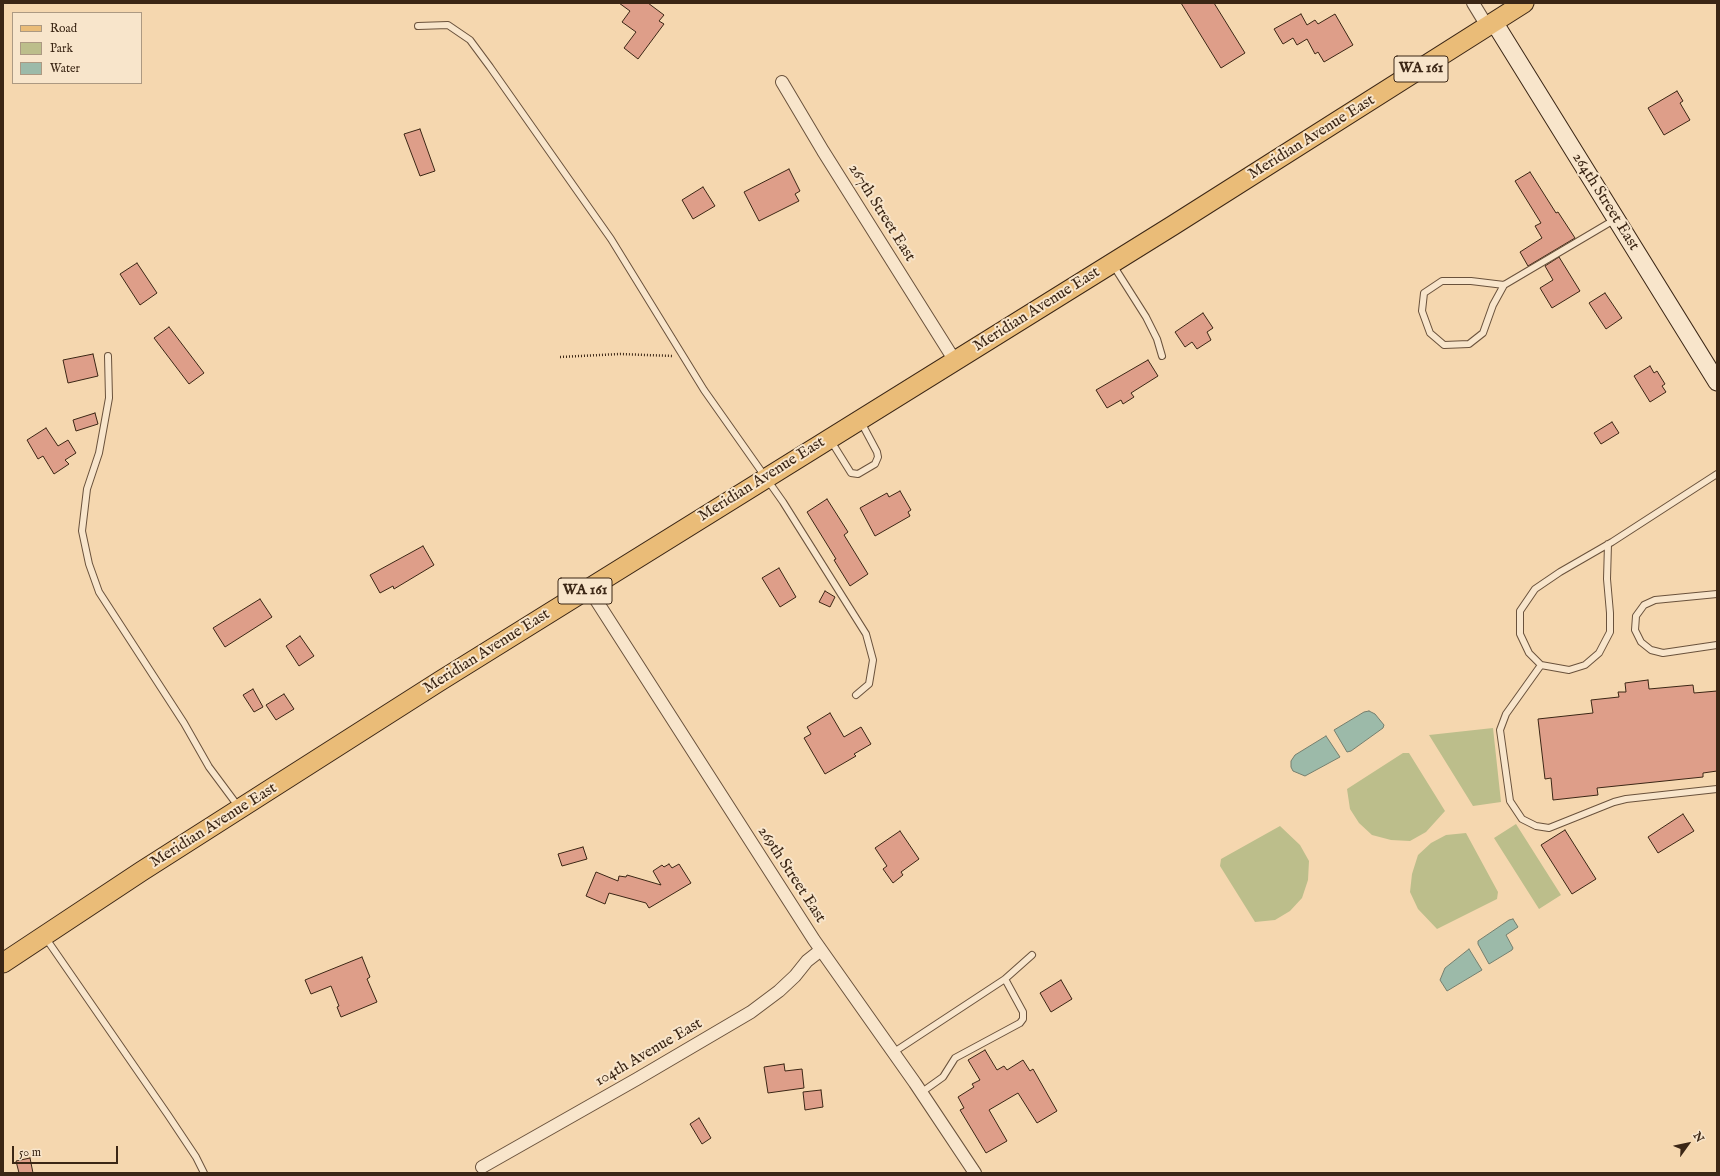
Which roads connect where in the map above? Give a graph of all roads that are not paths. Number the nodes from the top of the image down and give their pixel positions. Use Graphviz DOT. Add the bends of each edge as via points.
graph roads {
  1 [pos="1474,3"];
  2 [pos="1524,3"];
  3 [pos="1491,24"];
  4 [pos="418,26"];
  5 [pos="782,82"];
  6 [pos="1616,219"];
  7 [pos="1112,263"];
  8 [pos="1504,285"];
  9 [pos="108,356"];
  10 [pos="1162,356"];
  11 [pos="955,361"];
  12 [pos="1717,382"];
  13 [pos="859,420"];
  14 [pos="830,438"];
  15 [pos="1717,474"];
  16 [pos="766,478"];
  17 [pos="1608,544"];
  18 [pos="589,589"];
  19 [pos="1717,594"];
  20 [pos="1717,646"];
  21 [pos="1541,665"];
  22 [pos="856,695"];
  23 [pos="1717,789"];
  24 [pos="241,809"];
  25 [pos="44,935"];
  26 [pos="821,950"];
  27 [pos="1032,955"];
  28 [pos="3,963"];
  29 [pos="1005,979"];
  30 [pos="894,1052"];
  31 [pos="922,1092"];
  32 [pos="482,1167"];
  33 [pos="204,1173"];
  34 [pos="975,1173"];
  1 -- 3 [label="street"];
  2 -- 3 [label="main road, Meridian Avenue East / WA 161"];
  3 -- 6 [label="street, 264th Street East"];
  3 -- 7 [label="main road, Meridian Avenue East / WA 161"];
  4 -- 16 [label="lane" via="448,25 470,40 611,239 704,390"];
  5 -- 11 [label="street, 267th Street East"];
  6 -- 8 [label="lane"];
  6 -- 12 [label="street, 264th Street East"];
  7 -- 10 [label="lane" via="1146,317"];
  7 -- 11 [label="main road, Meridian Avenue East / WA 161"];
  8 -- 8 [label="lane" via="1442,281 1424,293 1422,311 1430,333 1444,345 1469,344 1483,333 1493,304"];
  9 -- 24 [label="lane" via="109,398 99,453 87,489 82,531 89,564 99,592 184,723 209,767"];
  11 -- 13 [label="main road, Meridian Avenue East / WA 161"];
  13 -- 14 [label="main road, Meridian Avenue East / WA 161"];
  13 -- 14 [label="lane" via="877,452 875,464 858,474 851,473"];
  14 -- 16 [label="main road, Meridian Avenue East / WA 161"];
  15 -- 17 [label="lane"];
  16 -- 18 [label="main road, Meridian Avenue East / WA 161"];
  16 -- 22 [label="lane" via="866,634 873,660 869,684"];
  17 -- 21 [label="lane" via="1535,589 1520,611 1520,634 1529,653"];
  17 -- 21 [label="lane" via="1606,579 1610,632 1599,653 1585,665 1569,670"];
  18 -- 24 [label="main road, Meridian Avenue East / WA 161"];
  18 -- 26 [label="street, 269th Street East"];
  19 -- 20 [label="lane" via="1655,600 1644,605 1636,616 1635,630 1641,642 1651,650 1663,652"];
  21 -- 23 [label="lane" via="1506,714 1500,730 1510,801 1522,819 1536,826 1549,828 1620,801"];
  24 -- 25 [label="main road, Meridian Avenue East / WA 161"];
  25 -- 28 [label="main road, Meridian Avenue East / WA 161"];
  25 -- 33 [label="lane" via="168,1115"];
  26 -- 30 [label="street, 269th Street East"];
  26 -- 32 [label="street, 104th Avenue East" via="807,961 780,991 751,1012"];
  27 -- 29 [label="lane"];
  29 -- 30 [label="lane"];
  29 -- 31 [label="lane" via="1023,1012 1023,1019 955,1058 943,1077"];
  30 -- 31 [label="street, 269th Street East"];
  31 -- 34 [label="street, 269th Street East"];
}
